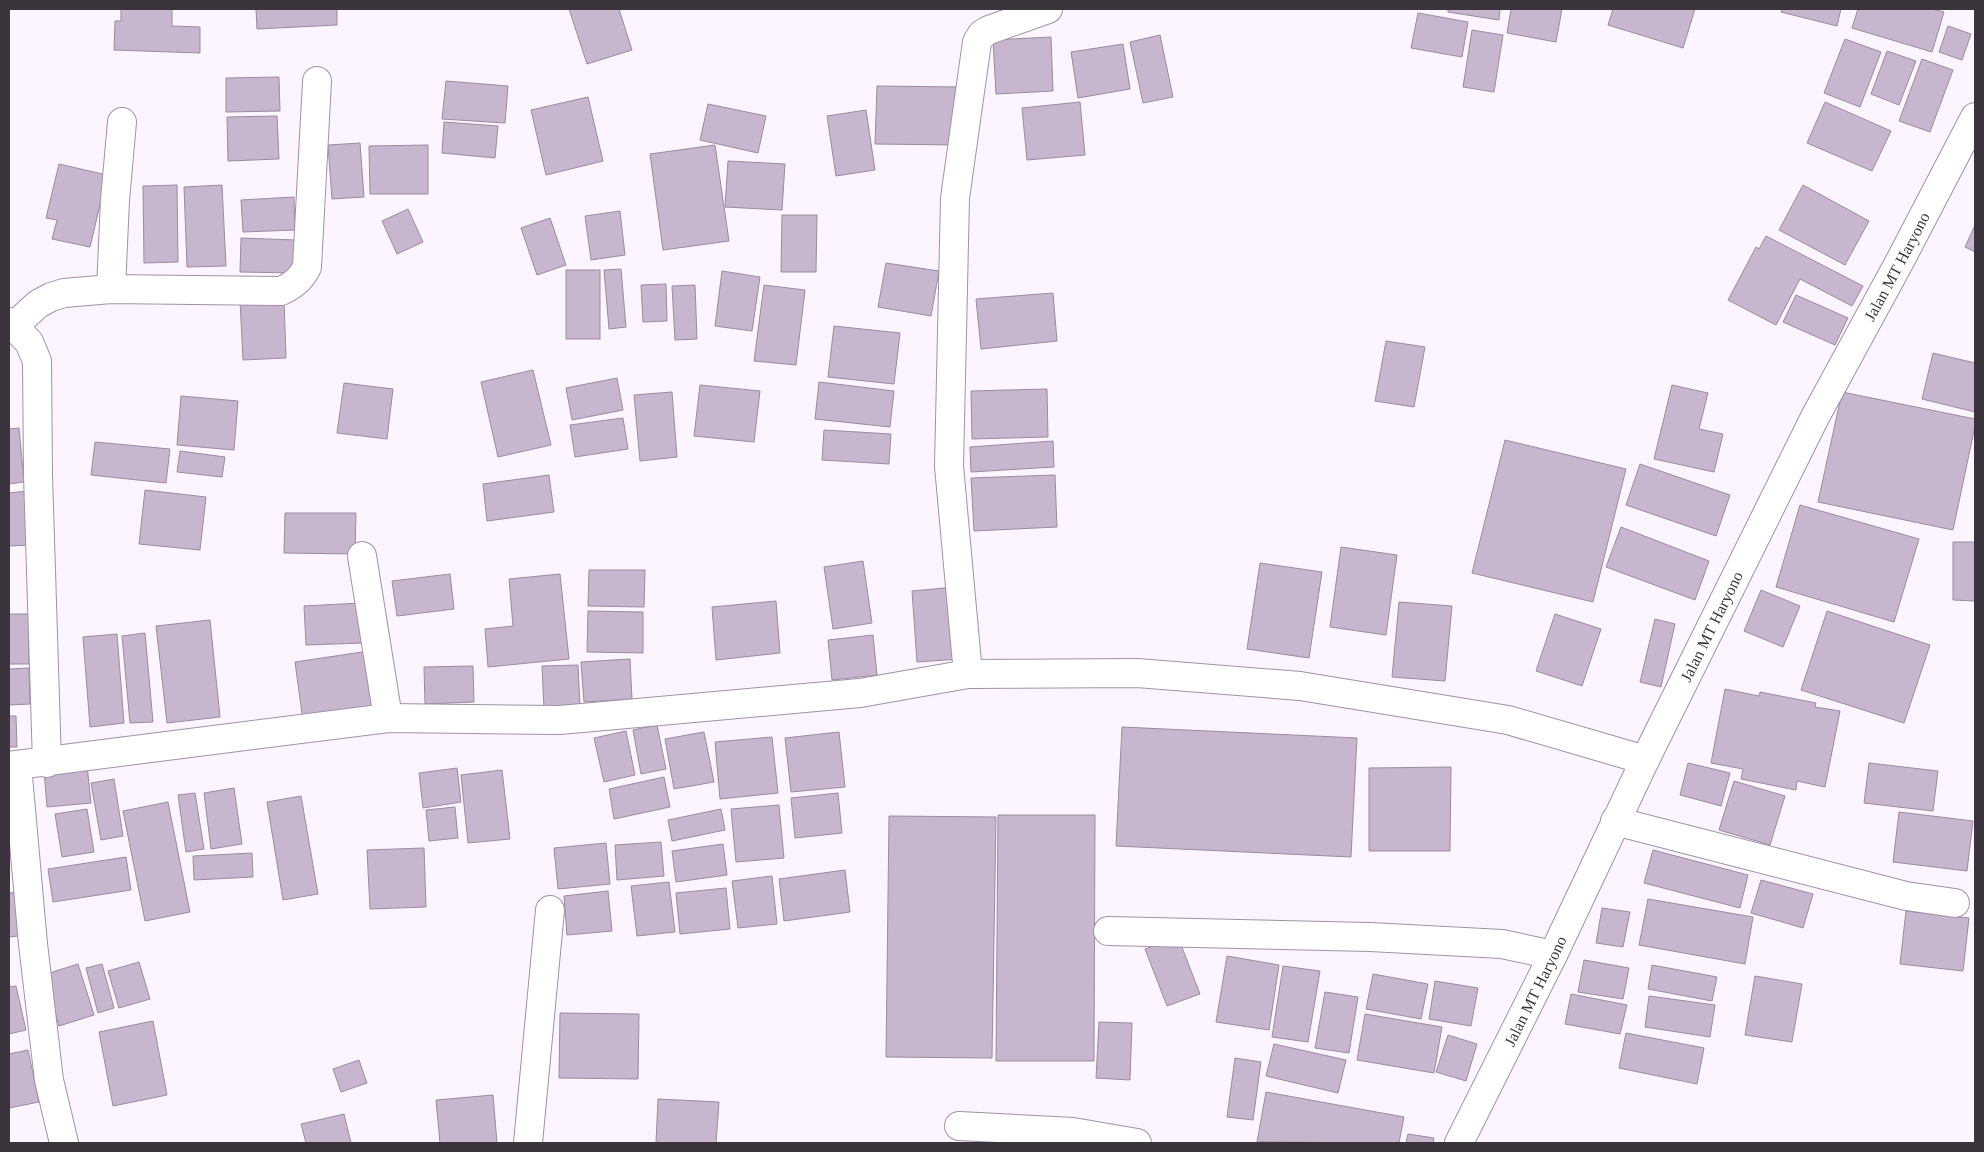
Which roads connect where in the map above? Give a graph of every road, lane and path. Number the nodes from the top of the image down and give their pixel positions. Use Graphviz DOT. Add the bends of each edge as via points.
graph roads {
  1 [pos="1048,9"];
  2 [pos="317,80"];
  3 [pos="1975,117"];
  4 [pos="122,122"];
  5 [pos="111,290"];
  6 [pos="11,325"];
  7 [pos="362,556"];
  8 [pos="968,674"];
  9 [pos="388,718"];
  10 [pos="1645,760"];
  11 [pos="47,763"];
  12 [pos="13,766"];
  13 [pos="1615,821"];
  14 [pos="1955,904"];
  15 [pos="550,910"];
  16 [pos="1108,931"];
  17 [pos="1553,955"];
  18 [pos="959,1126"];
  19 [pos="64,1143"];
  20 [pos="528,1143"];
  21 [pos="1137,1143"];
  22 [pos="1460,1143"];
  1 -- 8 [label="street" via="989,30 977,42 955,198 949,466"];
  2 -- 5 [label="street" via="307,267 301,278 282,291"];
  3 -- 10 [label="street, Jalan MT Haryono" via="1815,417"];
  4 -- 5 [label="street"];
  5 -- 6 [label="street" via="51,297"];
  6 -- 11 [label="street" via="28,342 37,362"];
  7 -- 9 [label="street"];
  8 -- 9 [label="street" via="860,693 560,720"];
  8 -- 10 [label="street" via="1137,673 1300,686 1508,720"];
  9 -- 11 [label="street"];
  10 -- 13 [label="street, Jalan MT Haryono"];
  11 -- 12 [label="street"];
  12 -- 19 [label="street" via="49,1080"];
  13 -- 14 [label="street" via="1906,896"];
  13 -- 17 [label="street, Jalan MT Haryono"];
  15 -- 20 [label="street"];
  16 -- 17 [label="street" via="1370,937 1502,944"];
  17 -- 22 [label="street, Jalan MT Haryono"];
  18 -- 21 [label="street" via="1073,1132"];
}
